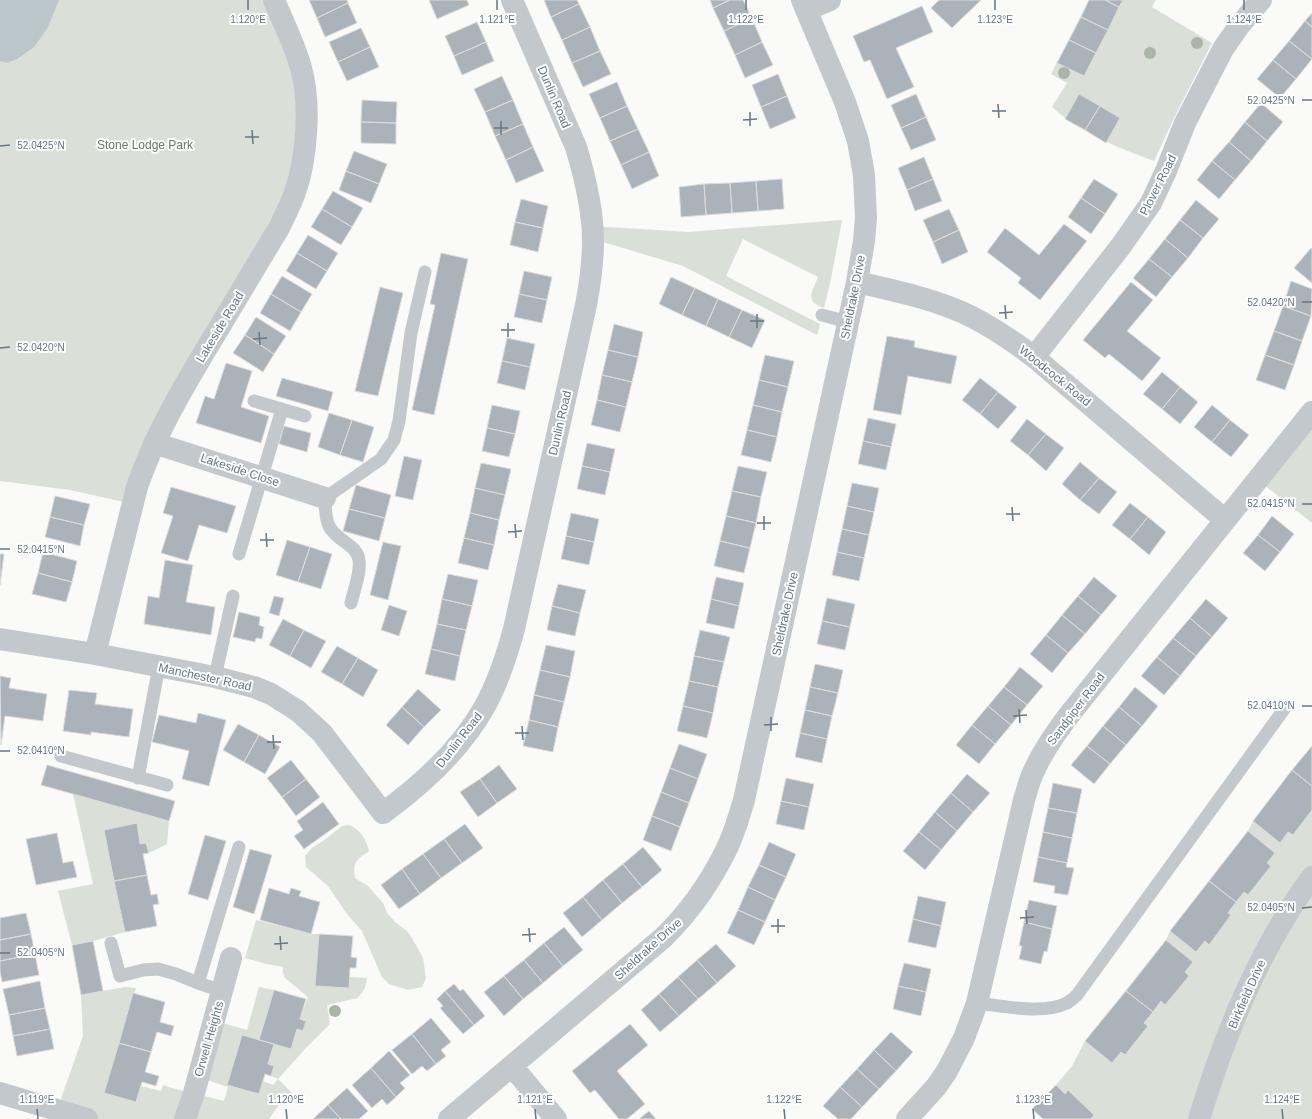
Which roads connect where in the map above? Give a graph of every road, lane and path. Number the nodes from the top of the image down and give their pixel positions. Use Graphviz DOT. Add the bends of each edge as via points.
graph roads {
  1 [pos="274,0"];
  2 [pos="512,0"];
  3 [pos="830,0"];
  4 [pos="1261,0"];
  5 [pos="804,5"];
  6 [pos="425,272"];
  7 [pos="857,282"];
  8 [pos="822,315"];
  9 [pos="848,322"];
  10 [pos="1034,357"];
  11 [pos="254,401"];
  12 [pos="282,409"];
  13 [pos="305,416"];
  14 [pos="1308,425"];
  15 [pos="154,443"];
  16 [pos="262,477"];
  17 [pos="325,498"];
  18 [pos="1225,520"];
  19 [pos="239,554"];
  20 [pos="233,596"];
  21 [pos="351,603"];
  22 [pos="0,639"];
  23 [pos="94,654"];
  24 [pos="159,666"];
  25 [pos="215,677"];
  26 [pos="1285,708"];
  27 [pos="61,756"];
  28 [pos="138,778"];
  29 [pos="167,786"];
  30 [pos="383,813"];
  31 [pos="239,847"];
  32 [pos="1312,877"];
  33 [pos="111,943"];
  34 [pos="231,958"];
  35 [pos="198,984"];
  36 [pos="222,991"];
  37 [pos="977,1003"];
  38 [pos="512,1066"];
  39 [pos="0,1093"];
  40 [pos="87,1119"];
  41 [pos="185,1119"];
  42 [pos="449,1119"];
  43 [pos="556,1119"];
  44 [pos="907,1119"];
  45 [pos="1199,1119"];
  1 -- 15 [label="street, Lakeside Road" via="294,47 305,86 306,133 297,187 288,212 190,376"];
  2 -- 30 [label="street, Dunlin Road" via="581,163 592,226 590,281 508,652 477,720 422,783"];
  3 -- 5 [label="street"];
  4 -- 10 [label="street, Plover Road" via="1223,49 1185,123 1151,203 1121,246"];
  5 -- 7 [label="street, Sheldrake Drive" via="845,102 862,158 866,218"];
  6 -- 17 [label="lane" via="394,440 381,459"];
  7 -- 9 [label="street, Sheldrake Drive"];
  7 -- 10 [label="street, Woodcock Road" via="898,291 953,309 990,327"];
  8 -- 9 [label="lane"];
  9 -- 38 [label="street, Sheldrake Drive" via="744,800 723,857 695,902 664,937"];
  10 -- 18 [label="street, Woodcock Road"];
  11 -- 12 [label="lane"];
  12 -- 13 [label="lane"];
  12 -- 16 [label="lane"];
  14 -- 18 [label="street, Sandpiper Road"];
  15 -- 16 [label="street, Lakeside Close"];
  15 -- 23 [label="street, Lakeside Road" via="137,487"];
  16 -- 17 [label="street, Lakeside Close"];
  16 -- 19 [label="lane"];
  17 -- 21 [label="lane" via="329,526 338,537 353,547 358,555 360,566"];
  18 -- 37 [label="street, Sandpiper Road" via="1060,727 1033,773 1024,800"];
  20 -- 25 [label="lane"];
  22 -- 23 [label="street, Manchester Road"];
  23 -- 24 [label="street, Manchester Road"];
  24 -- 25 [label="street, Manchester Road"];
  24 -- 28 [label="lane"];
  25 -- 30 [label="street, Manchester Road" via="254,687 285,701 298,711 322,733"];
  26 -- 37 [label="lane" via="1077,995 1067,1002 1046,1008 1032,1009"];
  27 -- 28 [label="lane"];
  28 -- 29 [label="lane"];
  31 -- 35 [label="lane"];
  32 -- 45 [label="street, Birkfield Drive" via="1272,940 1236,1013"];
  33 -- 35 [label="lane" via="120,976 143,970 158,970 176,974"];
  34 -- 36 [label="street, Orwell Heights"];
  35 -- 36 [label="lane"];
  36 -- 41 [label="street, Orwell Heights"];
  37 -- 44 [label="street, Sandpiper Road" via="964,1038 947,1071"];
  38 -- 42 [label="street, Sheldrake Drive"];
  38 -- 43 [label="street"];
  39 -- 40 [label="street"];
}
